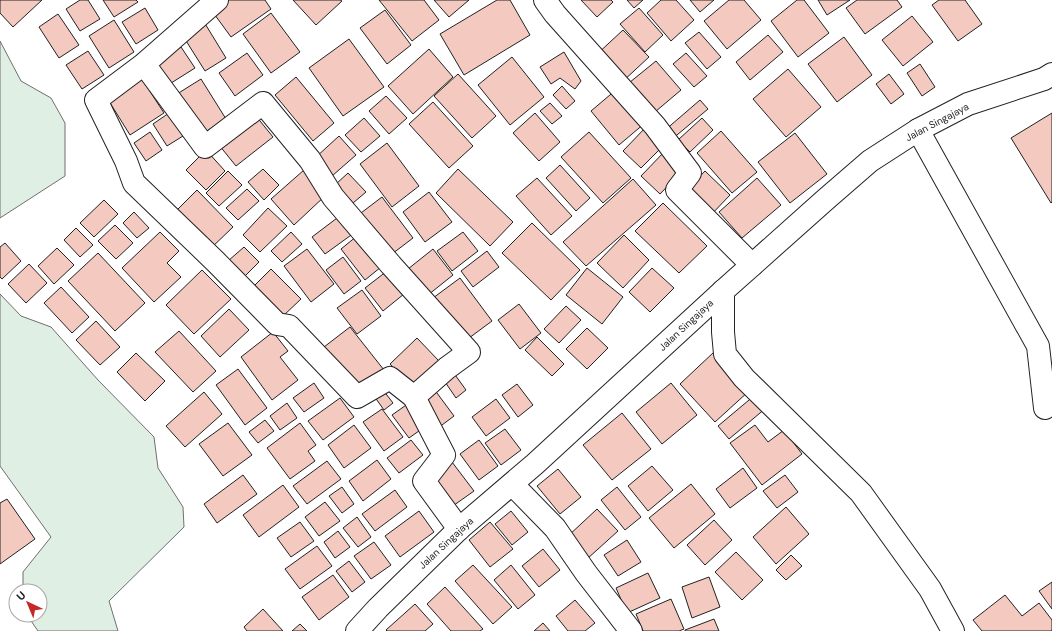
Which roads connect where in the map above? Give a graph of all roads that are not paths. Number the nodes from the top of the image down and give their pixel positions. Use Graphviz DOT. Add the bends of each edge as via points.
graph roads {
  1 [pos="217,0"];
  2 [pos="545,0"];
  3 [pos="144,64"];
  4 [pos="1052,74"];
  5 [pos="918,130"];
  6 [pos="752,265"];
  7 [pos="723,291"];
  8 [pos="414,397"];
  9 [pos="1045,408"];
  10 [pos="512,484"];
  11 [pos="459,529"];
  12 [pos="357,631"];
  13 [pos="631,631"];
  14 [pos="953,631"];
  1 -- 3 [label="street"];
  2 -- 6 [label="street" via="655,126 690,173 677,190"];
  3 -- 8 [label="street" via="96,100 134,183 277,324 289,326 357,397 390,378"];
  3 -- 8 [label="street" via="205,147 263,103 310,160 333,197 469,352"];
  4 -- 5 [label="street, Jalan Singajaya" via="1044,79 968,104"];
  5 -- 6 [label="street, Jalan Singajaya" via="870,161"];
  5 -- 9 [label="street" via="1038,346"];
  6 -- 7 [label="street, Jalan Singajaya"];
  7 -- 10 [label="street, Jalan Singajaya"];
  7 -- 14 [label="street" via="726,354 744,378 861,493 930,589"];
  8 -- 11 [label="street" via="444,455 424,481"];
  10 -- 11 [label="street, Jalan Singajaya"];
  10 -- 13 [label="street" via="555,528"];
  11 -- 12 [label="street, Jalan Singajaya"];
}
